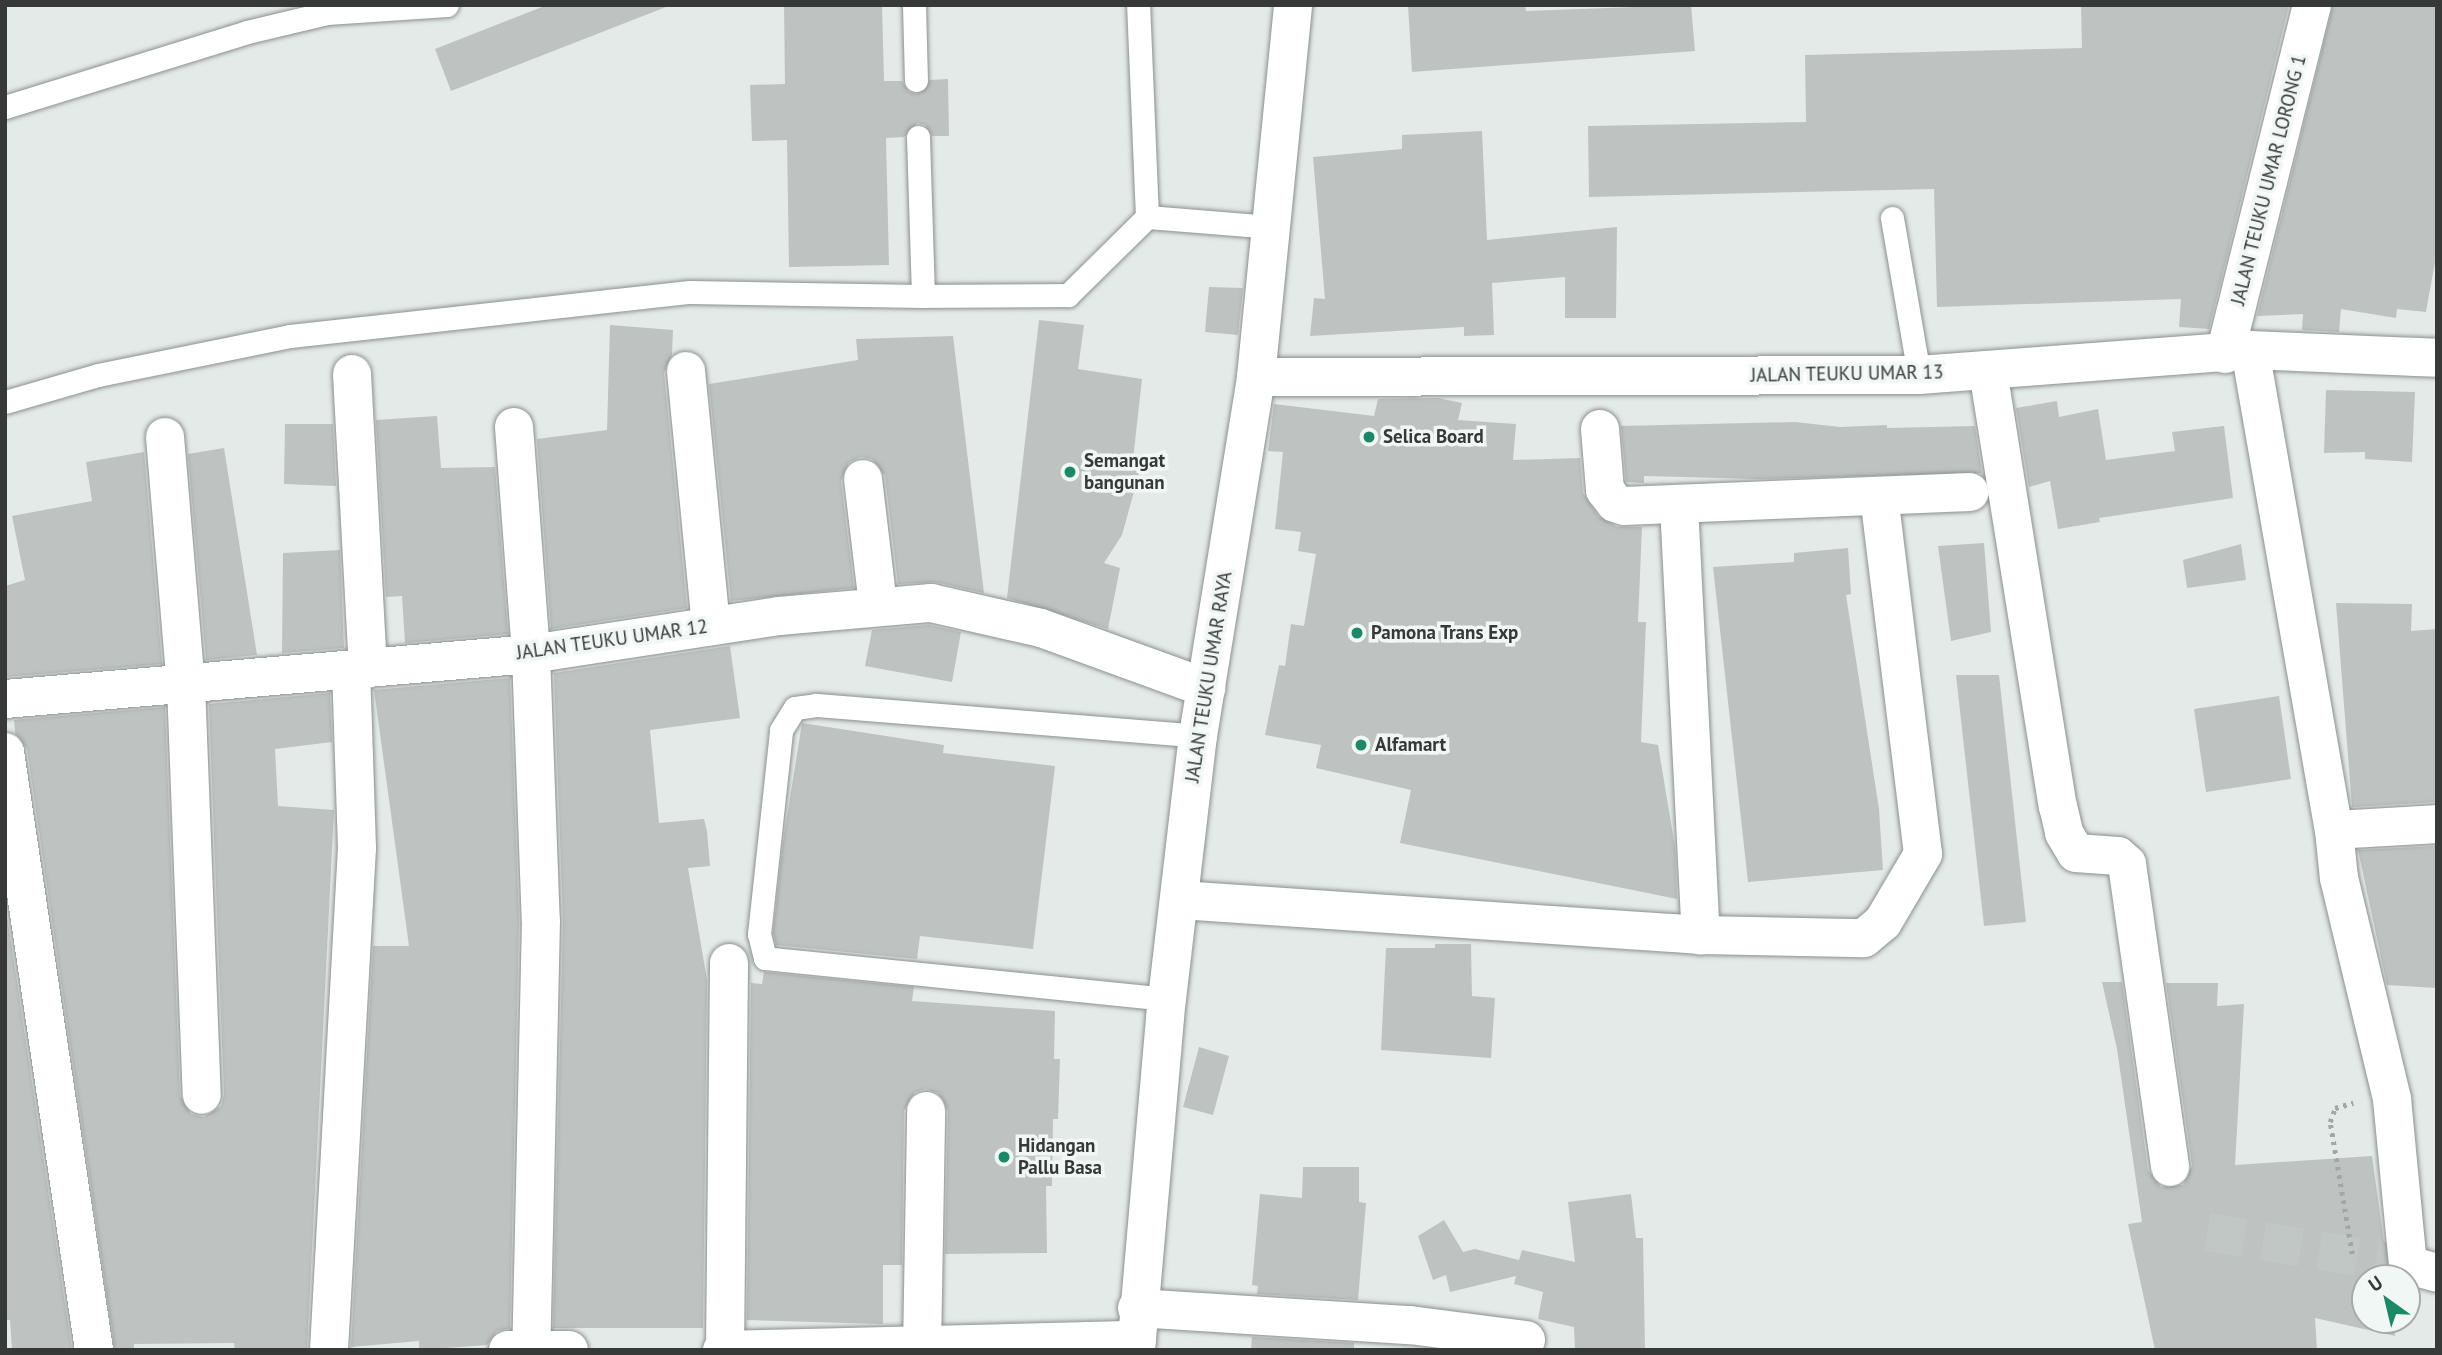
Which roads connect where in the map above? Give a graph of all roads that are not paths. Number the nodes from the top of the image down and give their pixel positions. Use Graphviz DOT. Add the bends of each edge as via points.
graph roads {
  1 [pos="447,5"];
  2 [pos="914,5"];
  3 [pos="1138,5"];
  4 [pos="1293,5"];
  5 [pos="2312,5"];
  6 [pos="916,80"];
  7 [pos="5,107"];
  8 [pos="918,137"];
  9 [pos="1147,217"];
  10 [pos="1892,218"];
  11 [pos="1271,227"];
  12 [pos="923,296"];
  13 [pos="2435,349"];
  14 [pos="2238,352"];
  15 [pos="687,371"];
  16 [pos="1988,371"];
  17 [pos="352,374"];
  18 [pos="1919,375"];
  19 [pos="1256,377"];
  20 [pos="5,402"];
  21 [pos="514,427"];
  22 [pos="1600,429"];
  23 [pos="165,437"];
  24 [pos="863,478"];
  25 [pos="1970,492"];
  26 [pos="1879,498"];
  27 [pos="1679,505"];
  28 [pos="878,605"];
  29 [pos="711,626"];
  30 [pos="531,654"];
  31 [pos="360,669"];
  32 [pos="186,685"];
  33 [pos="1206,688"];
  34 [pos="5,699"];
  35 [pos="1198,736"];
  36 [pos="5,751"];
  37 [pos="2437,824"];
  38 [pos="2334,830"];
  39 [pos="1180,900"];
  40 [pos="1701,935"];
  41 [pos="729,962"];
  42 [pos="1167,999"];
  43 [pos="202,1095"];
  44 [pos="926,1111"];
  45 [pos="2171,1167"];
  46 [pos="2422,1269"];
  47 [pos="1136,1332"];
  48 [pos="1526,1340"];
  49 [pos="922,1347"];
  50 [pos="523,1349"];
  51 [pos="94,1350"];
  52 [pos="329,1350"];
  53 [pos="569,1350"];
  54 [pos="724,1350"];
  1 -- 7 [label="lane" via="327,13 247,32"];
  2 -- 6 [label="lane"];
  3 -- 9 [label="lane"];
  4 -- 11 [label="street, JALAN TEUKU UMAR RAYA"];
  5 -- 14 [label="street, JALAN TEUKU UMAR LORONG 1"];
  8 -- 12 [label="lane"];
  9 -- 11 [label="lane"];
  9 -- 12 [label="lane" via="1068,295"];
  10 -- 18 [label="lane"];
  11 -- 19 [label="street, JALAN TEUKU UMAR RAYA"];
  12 -- 20 [label="lane" via="690,292 290,336 98,376"];
  13 -- 14 [label="street, JALAN TEUKU UMAR 13"];
  14 -- 16 [label="street, JALAN TEUKU UMAR 13"];
  14 -- 38 [label="street"];
  15 -- 29 [label="street"];
  16 -- 18 [label="street, JALAN TEUKU UMAR 13"];
  16 -- 45 [label="street" via="2064,833 2076,853 2118,856 2127,864"];
  17 -- 31 [label="street"];
  18 -- 19 [label="street, JALAN TEUKU UMAR 13"];
  19 -- 33 [label="street, JALAN TEUKU UMAR RAYA"];
  21 -- 30 [label="street"];
  22 -- 27 [label="street" via="1605,490 1615,503"];
  23 -- 32 [label="street"];
  24 -- 28 [label="street"];
  25 -- 26 [label="street"];
  26 -- 27 [label="street"];
  26 -- 40 [label="street" via="1923,840 1919,865 1883,922 1864,938"];
  27 -- 40 [label="street"];
  28 -- 29 [label="street, JALAN TEUKU UMAR 12"];
  28 -- 33 [label="street, JALAN TEUKU UMAR 12" via="931,603 1011,619"];
  29 -- 30 [label="street, JALAN TEUKU UMAR 12"];
  30 -- 31 [label="street, JALAN TEUKU UMAR 12"];
  30 -- 50 [label="street" via="541,921"];
  31 -- 32 [label="street, JALAN TEUKU UMAR 12"];
  31 -- 52 [label="street" via="357,848"];
  32 -- 34 [label="street, JALAN TEUKU UMAR 12"];
  32 -- 43 [label="street"];
  33 -- 35 [label="street, JALAN TEUKU UMAR RAYA"];
  35 -- 39 [label="street, JALAN TEUKU UMAR RAYA"];
  35 -- 42 [label="lane" via="816,705 795,708 781,730 759,934 765,958"];
  36 -- 51 [label="street"];
  37 -- 38 [label="street"];
  38 -- 46 [label="street" via="2339,878 2392,1098"];
  39 -- 40 [label="street"];
  39 -- 42 [label="street, JALAN TEUKU UMAR RAYA"];
  41 -- 54 [label="street"];
  42 -- 47 [label="street, JALAN TEUKU UMAR RAYA"];
  44 -- 49 [label="street"];
  47 -- 48 [label="street" via="1410,1325"];
  47 -- 49 [label="street"];
  49 -- 54 [label="street"];
  50 -- 53 [label="street"];
}
